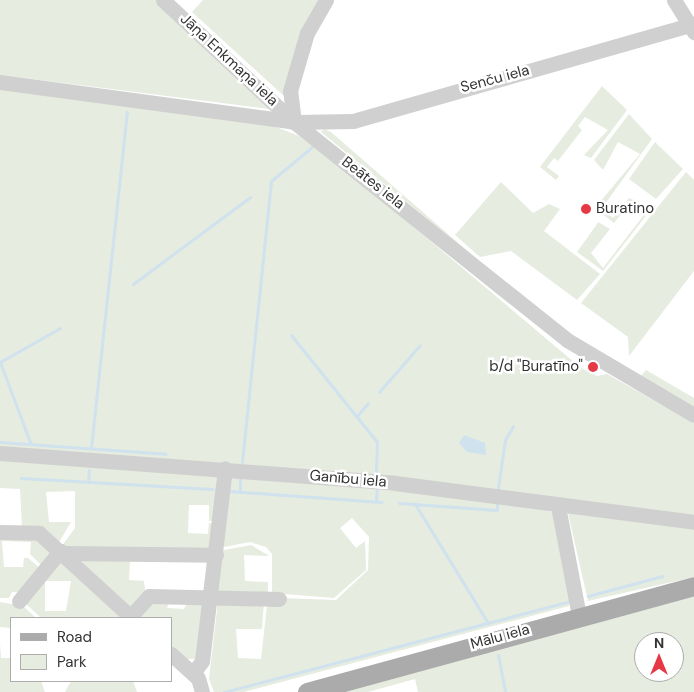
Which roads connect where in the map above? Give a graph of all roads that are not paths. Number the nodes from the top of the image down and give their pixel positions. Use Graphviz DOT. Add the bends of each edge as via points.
graph roads {
  1 [pos="163,0"];
  2 [pos="326,0"];
  3 [pos="674,0"];
  4 [pos="693,27"];
  5 [pos="0,82"];
  6 [pos="294,122"];
  7 [pos="694,415"];
  8 [pos="0,452"];
  9 [pos="225,468"];
  10 [pos="558,506"];
  11 [pos="694,522"];
  12 [pos="0,532"];
  13 [pos="62,552"];
  14 [pos="216,555"];
  15 [pos="694,586"];
  16 [pos="212,596"];
  17 [pos="280,598"];
  18 [pos="19,601"];
  19 [pos="579,616"];
  20 [pos="131,617"];
  21 [pos="172,655"];
  22 [pos="193,674"];
  23 [pos="202,692"];
  24 [pos="307,692"];
  1 -- 6 [label="street, Jāņa Enkmaņa iela"];
  2 -- 6 [label="street" via="307,33 290,91"];
  3 -- 4 [label="street"];
  4 -- 6 [label="street, Senču iela" via="353,121 315,125"];
  5 -- 6 [label="street"];
  6 -- 7 [label="street, Beātes iela" via="568,340"];
  8 -- 9 [label="street, Ganību iela"];
  9 -- 10 [label="street, Ganību iela" via="459,490"];
  9 -- 14 [label="street"];
  10 -- 11 [label="street, Ganību iela"];
  10 -- 19 [label="street"];
  12 -- 13 [label="street" via="39,533"];
  13 -- 14 [label="street"];
  13 -- 18 [label="street"];
  13 -- 20 [label="street"];
  14 -- 16 [label="street"];
  15 -- 19 [label="main road, Mālu iela"];
  16 -- 17 [label="street"];
  16 -- 20 [label="street" via="148,596"];
  16 -- 22 [label="street" via="202,661"];
  19 -- 24 [label="main road, Mālu iela"];
  21 -- 22 [label="street"];
  22 -- 23 [label="street"];
}
